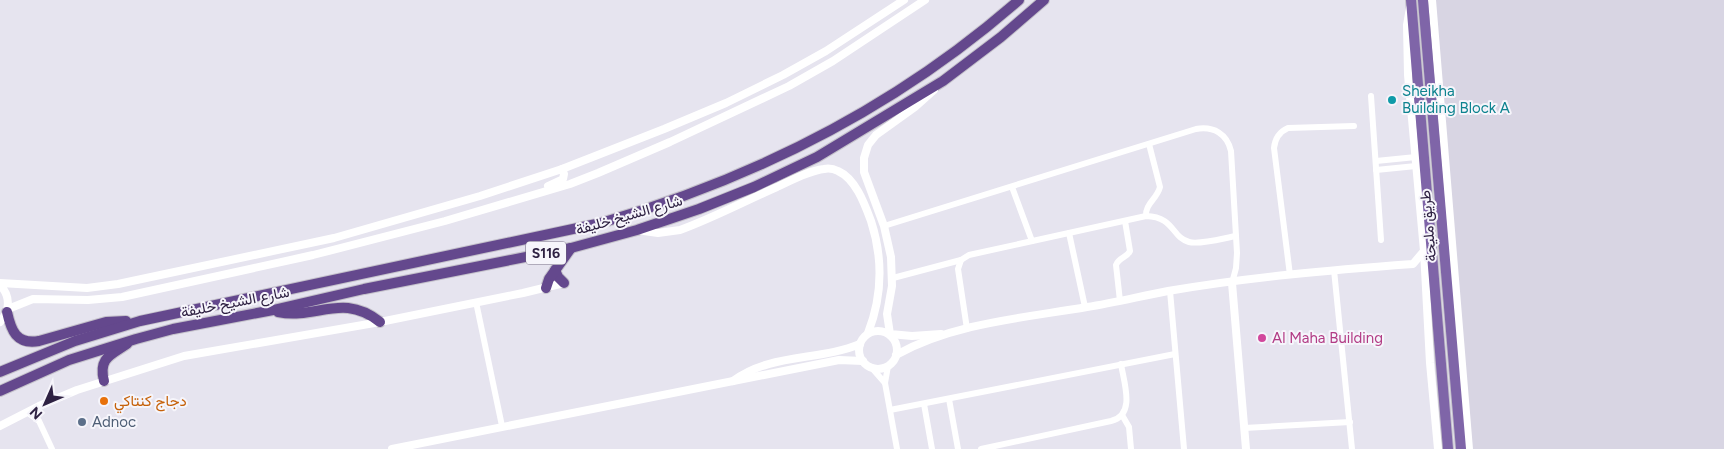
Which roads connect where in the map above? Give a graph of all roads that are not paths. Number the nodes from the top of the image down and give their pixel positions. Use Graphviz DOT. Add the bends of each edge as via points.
graph roads {
  1 [pos="904,0"];
  2 [pos="924,0"];
  3 [pos="1019,0"];
  4 [pos="1044,0"];
  5 [pos="1423,0"];
  6 [pos="1432,0"];
  7 [pos="1411,2"];
  8 [pos="943,81"];
  9 [pos="1371,96"];
  10 [pos="1354,126"];
  11 [pos="1149,144"];
  12 [pos="1416,157"];
  13 [pos="1376,161"];
  14 [pos="1416,166"];
  15 [pos="562,169"];
  16 [pos="1376,170"];
  17 [pos="1012,187"];
  18 [pos="526,197"];
  19 [pos="1146,216"];
  20 [pos="1125,221"];
  21 [pos="884,226"];
  22 [pos="637,230"];
  23 [pos="1069,233"];
  24 [pos="1451,234"];
  25 [pos="1236,236"];
  26 [pos="334,238"];
  27 [pos="1381,240"];
  28 [pos="1032,241"];
  29 [pos="1444,244"];
  30 [pos="571,248"];
  31 [pos="1424,251"];
  32 [pos="313,256"];
  33 [pos="961,260"];
  34 [pos="1413,264"];
  35 [pos="555,270"];
  36 [pos="1334,270"];
  37 [pos="1290,275"];
  38 [pos="1425,275"];
  39 [pos="893,278"];
  40 [pos="564,283"];
  41 [pos="1232,283"];
  42 [pos="0,284"];
  43 [pos="546,288"];
  44 [pos="1170,291"];
  45 [pos="1120,301"];
  46 [pos="476,302"];
  47 [pos="1086,308"];
  48 [pos="7,310"];
  49 [pos="273,310"];
  50 [pos="140,321"];
  51 [pos="0,322"];
  52 [pos="380,322"];
  53 [pos="967,330"];
  54 [pos="868,333"];
  55 [pos="952,333"];
  56 [pos="890,334"];
  57 [pos="136,339"];
  58 [pos="860,344"];
  59 [pos="1175,354"];
  60 [pos="896,355"];
  61 [pos="863,361"];
  62 [pos="1430,363"];
  63 [pos="1121,364"];
  64 [pos="888,366"];
  65 [pos="870,367"];
  66 [pos="0,372"];
  67 [pos="1441,374"];
  68 [pos="104,380"];
  69 [pos="885,383"];
  70 [pos="729,384"];
  71 [pos="0,391"];
  72 [pos="948,399"];
  73 [pos="924,404"];
  74 [pos="890,410"];
  75 [pos="27,412"];
  76 [pos="1122,415"];
  77 [pos="1350,422"];
  78 [pos="0,426"];
  79 [pos="502,426"];
  80 [pos="1244,428"];
  81 [pos="52,449"];
  82 [pos="392,449"];
  83 [pos="897,449"];
  84 [pos="932,449"];
  85 [pos="958,449"];
  86 [pos="980,449"];
  87 [pos="1131,449"];
  88 [pos="1184,449"];
  89 [pos="1246,449"];
  90 [pos="1352,449"];
  91 [pos="1438,449"];
  92 [pos="1448,449"];
  93 [pos="1461,449"];
  94 [pos="1469,449"];
  1 -- 15 [label="street" via="783,75 726,103"];
  2 -- 18 [label="street" via="790,86 598,173"];
  3 -- 50 [label="highway, شارع الشيخ خليفة / S116" via="937,64 862,112 775,159 694,193 602,223"];
  4 -- 8 [label="highway, شارع الشيخ خليفة / S116"];
  5 -- 29 [label="main road, طريق مليحة"];
  6 -- 24 [label="street"];
  7 -- 12 [label="street" via="1407,35 1408,75"];
  7 -- 67 [label="main road, طريق مليحة"];
  8 -- 21 [label="street" via="920,103 876,135 866,152 864,172"];
  8 -- 22 [label="highway, شارع الشيخ خليفة / S116" via="817,157 777,177 699,210"];
  9 -- 13 [label="street"];
  10 -- 37 [label="street" via="1288,128 1276,138 1274,148"];
  11 -- 17 [label="street"];
  11 -- 19 [label="street" via="1160,187 1147,207"];
  11 -- 25 [label="street" via="1202,128 1224,136 1231,152"];
  12 -- 13 [label="street"];
  12 -- 14 [label="street"];
  13 -- 16 [label="street"];
  14 -- 16 [label="street"];
  14 -- 31 [label="street"];
  15 -- 18 [label="street" via="564,176 561,180"];
  15 -- 26 [label="street"];
  16 -- 27 [label="street"];
  17 -- 21 [label="street"];
  17 -- 28 [label="street"];
  18 -- 32 [label="street"];
  19 -- 20 [label="street"];
  19 -- 25 [label="street" via="1163,220 1191,243"];
  20 -- 23 [label="street"];
  20 -- 45 [label="street" via="1130,251 1116,264"];
  21 -- 39 [label="street"];
  22 -- 30 [label="highway, شارع الشيخ خليفة / S116"];
  22 -- 54 [label="street" via="658,233 680,230 801,176 825,169 839,171 850,180 863,203 878,251 878,300"];
  23 -- 28 [label="street"];
  23 -- 47 [label="street"];
  24 -- 29 [label="main road"];
  24 -- 94 [label="street"];
  25 -- 41 [label="street" via="1237,261"];
  26 -- 32 [label="street" via="311,249"];
  26 -- 42 [label="street" via="107,286"];
  28 -- 33 [label="street" via="969,255"];
  29 -- 93 [label="main road, طريق مليحة"];
  30 -- 35 [label="highway"];
  30 -- 49 [label="highway, شارع الشيخ خليفة / S116"];
  31 -- 34 [label="street"];
  31 -- 38 [label="street"];
  32 -- 48 [label="street" via="116,298 33,299"];
  33 -- 39 [label="street"];
  33 -- 53 [label="street" via="958,274"];
  34 -- 36 [label="street"];
  34 -- 38 [label="street"];
  35 -- 40 [label="highway"];
  35 -- 43 [label="highway"];
  36 -- 37 [label="street"];
  36 -- 77 [label="street"];
  37 -- 41 [label="street"];
  38 -- 62 [label="street"];
  39 -- 56 [label="street" via="888,314"];
  40 -- 43 [label="street"];
  41 -- 44 [label="street"];
  41 -- 80 [label="street"];
  42 -- 48 [label="street" via="7,294"];
  43 -- 46 [label="street"];
  44 -- 45 [label="street"];
  44 -- 59 [label="street"];
  45 -- 47 [label="street"];
  46 -- 52 [label="street"];
  46 -- 79 [label="street"];
  47 -- 53 [label="street"];
  48 -- 50 [label="highway" via="10,326 16,335 24,341 34,342 106,322"];
  48 -- 51 [label="street"];
  49 -- 52 [label="highway" via="289,314 348,307"];
  49 -- 57 [label="highway, شارع الشيخ خليفة / S116"];
  50 -- 66 [label="highway, شارع الشيخ خليفة / S116" via="75,341"];
  52 -- 68 [label="street" via="199,352"];
  53 -- 55 [label="street"];
  54 -- 56 [label="street" via="877,330"];
  54 -- 58 [label="street"];
  55 -- 56 [label="street"];
  55 -- 60 [label="street"];
  56 -- 60 [label="street" via="897,346"];
  57 -- 68 [label="highway" via="106,359 101,370"];
  57 -- 71 [label="highway, شارع الشيخ خليفة / S116" via="69,360"];
  58 -- 61 [label="street"];
  58 -- 70 [label="street" via="771,363 751,370"];
  59 -- 63 [label="street"];
  59 -- 88 [label="street"];
  60 -- 64 [label="street"];
  61 -- 65 [label="street"];
  61 -- 70 [label="street" via="840,360"];
  62 -- 67 [label="main road"];
  62 -- 91 [label="street"];
  63 -- 72 [label="street"];
  63 -- 76 [label="street" via="1127,403"];
  64 -- 65 [label="street"];
  64 -- 69 [label="street"];
  65 -- 69 [label="street"];
  67 -- 92 [label="main road, طريق مليحة"];
  68 -- 75 [label="street"];
  69 -- 74 [label="street"];
  70 -- 79 [label="street"];
  72 -- 73 [label="street"];
  72 -- 85 [label="street"];
  73 -- 74 [label="street"];
  73 -- 84 [label="street"];
  74 -- 83 [label="street"];
  75 -- 78 [label="street"];
  75 -- 81 [label="street" via="39,421"];
  76 -- 86 [label="street" via="1111,422"];
  76 -- 87 [label="street" via="1129,427"];
  77 -- 80 [label="street"];
  77 -- 90 [label="street"];
  79 -- 82 [label="street"];
  80 -- 89 [label="street"];
}
